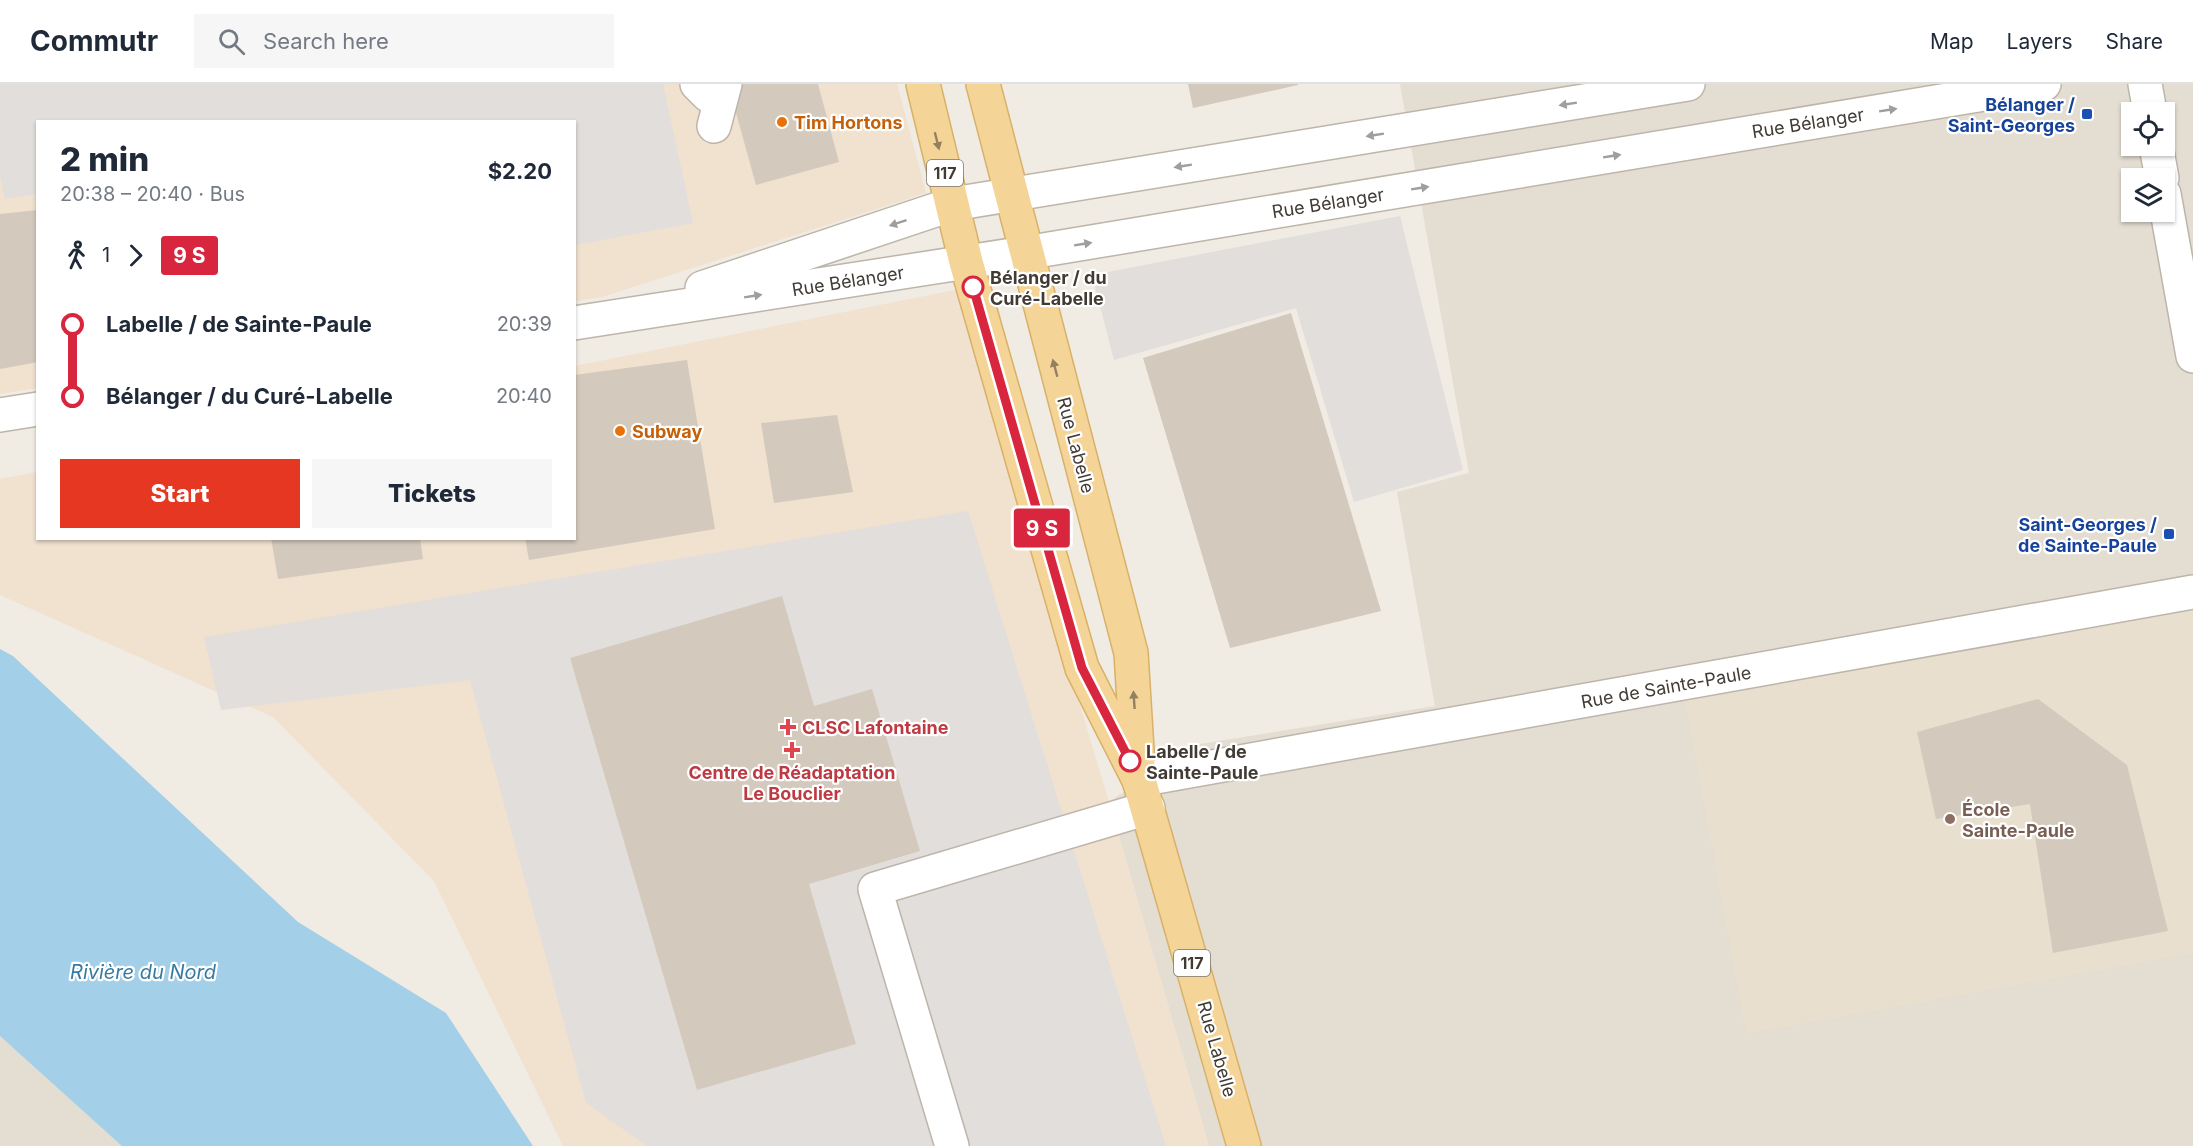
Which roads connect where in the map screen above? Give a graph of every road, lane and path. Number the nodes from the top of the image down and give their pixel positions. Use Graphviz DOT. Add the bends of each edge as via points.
graph roads {
  1 [pos="923,84"];
  2 [pos="983,84"];
  3 [pos="1688,84"];
  4 [pos="2044,84"];
  5 [pos="2145,84"];
  6 [pos="2148,102"];
  7 [pos="1010,195"];
  8 [pos="953,204"];
  9 [pos="2169,222"];
  10 [pos="1025,253"];
  11 [pos="966,262"];
  12 [pos="612,317"];
  13 [pos="576,323"];
  14 [pos="2193,356"];
  15 [pos="36,409"];
  16 [pos="0,415"];
  17 [pos="2193,592"];
  18 [pos="1144,794"];
  19 [pos="952,1146"];
  20 [pos="1244,1146"];
  1 -- 8 [label="main road, 117, one-way"];
  2 -- 7 [label="main road, 117"];
  3 -- 7 [label="street, Rue Bélanger, one-way"];
  10 -- 4 [label="street, Rue Bélanger, one-way"];
  5 -- 6 [label="street"];
  7 -- 8 [label="street, Rue Bélanger"];
  7 -- 10 [label="main road, 117"];
  8 -- 11 [label="main road, 117"];
  8 -- 12 [label="street, Rue Bélanger, one-way"];
  9 -- 14 [label="street"];
  10 -- 11 [label="street, Rue Bélanger"];
  18 -- 10 [label="main road, Rue Labelle / 117, one-way" via="1131,653"];
  12 -- 11 [label="street, Rue Bélanger, one-way"];
  11 -- 18 [label="main road, Rue Labelle / 117" via="1082,668"];
  12 -- 13 [label="street, Rue Bélanger"];
  15 -- 16 [label="street"];
  17 -- 18 [label="street, Rue de Sainte-Paule"];
  18 -- 19 [label="street, Rue de Sainte-Paule" via="875,889"];
  18 -- 20 [label="main road, Rue Labelle / 117"];
}
